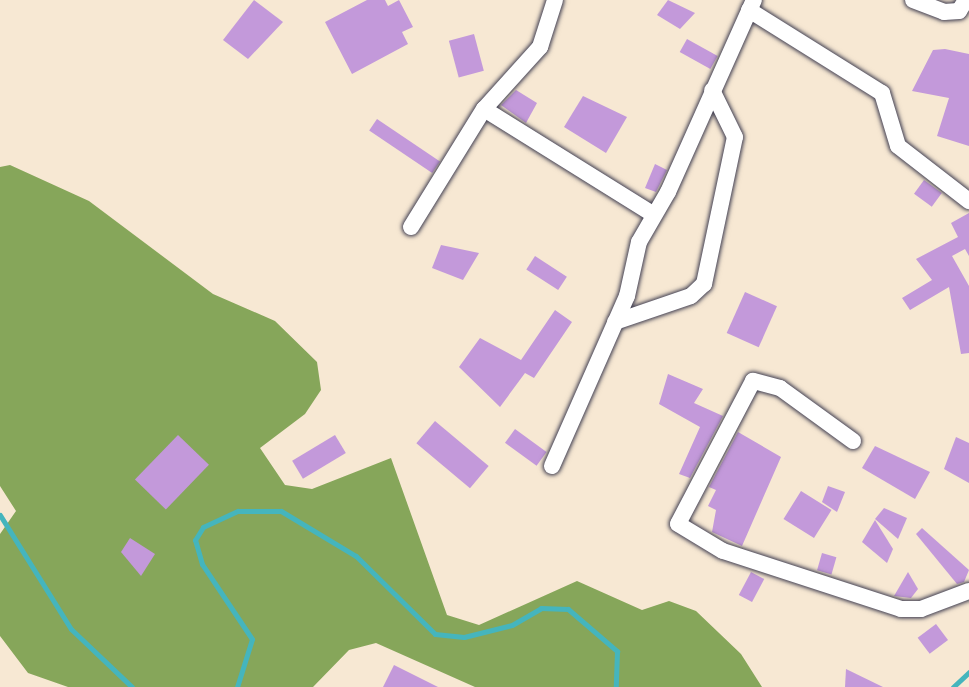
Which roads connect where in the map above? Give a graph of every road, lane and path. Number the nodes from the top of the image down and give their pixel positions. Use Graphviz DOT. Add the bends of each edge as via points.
graph roads {
  1 [pos="555,0"];
  2 [pos="913,0"];
  3 [pos="966,0"];
  4 [pos="752,5"];
  5 [pos="712,90"];
  6 [pos="484,109"];
  7 [pos="969,201"];
  8 [pos="654,215"];
  9 [pos="411,227"];
  10 [pos="615,322"];
  11 [pos="853,441"];
  12 [pos="552,466"];
  13 [pos="969,590"];
  1 -- 6 [label="street" via="540,47"];
  2 -- 3 [label="street" via="944,12 959,11"];
  4 -- 5 [label="street"];
  4 -- 7 [label="street" via="881,93 898,146"];
  5 -- 8 [label="street"];
  5 -- 10 [label="street" via="735,137 704,284 691,296"];
  6 -- 8 [label="street"];
  6 -- 9 [label="street"];
  8 -- 10 [label="street" via="639,242"];
  10 -- 12 [label="street"];
  11 -- 13 [label="street" via="780,387 753,381 678,524 723,551 901,609 921,609"];
}
